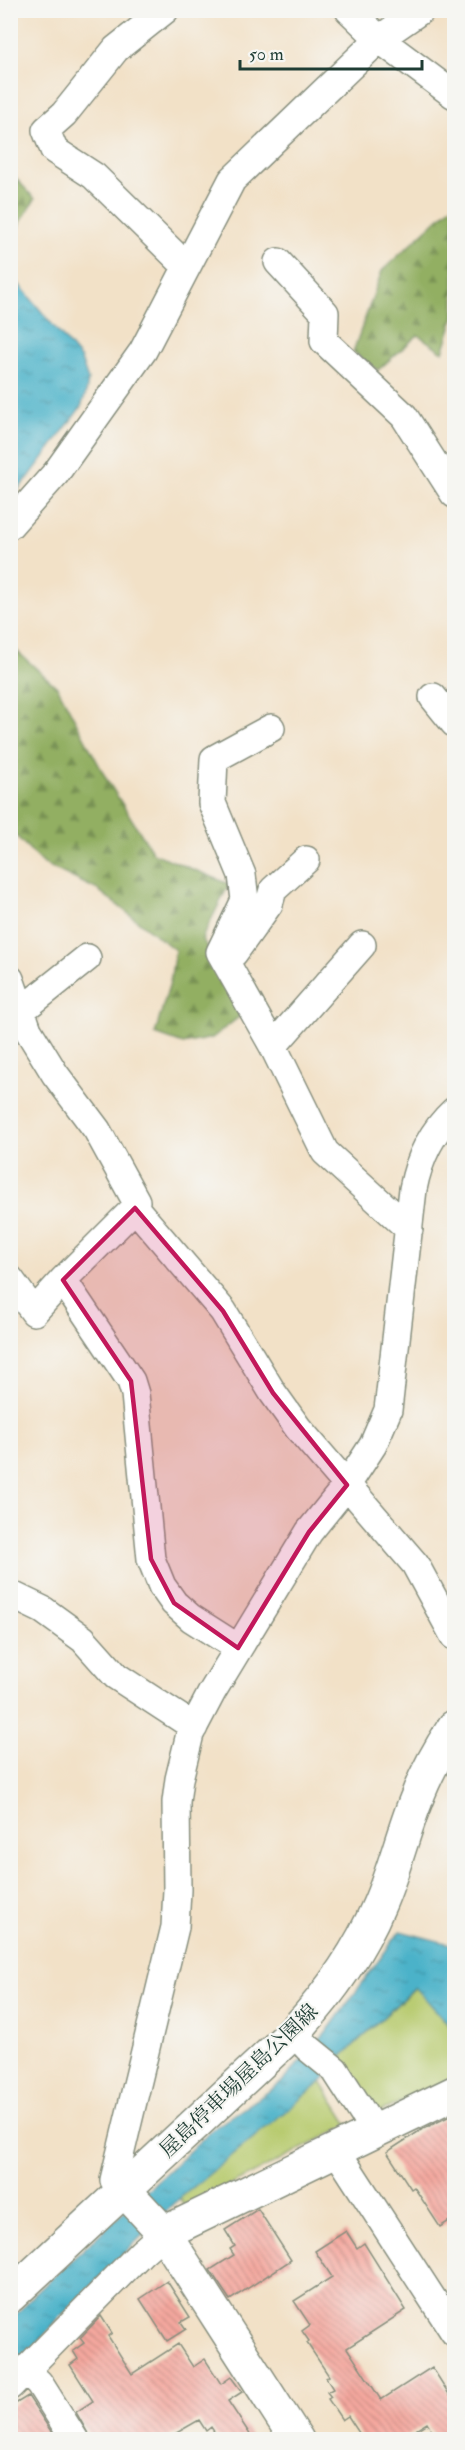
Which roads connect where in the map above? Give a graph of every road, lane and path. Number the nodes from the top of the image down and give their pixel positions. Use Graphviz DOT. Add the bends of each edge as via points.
graph roads {
  1 [pos="165,10"];
  2 [pos="349,10"];
  3 [pos="421,10"];
  4 [pos="379,39"];
  5 [pos="454,95"];
  6 [pos="278,262"];
  7 [pos="186,266"];
  8 [pos="454,494"];
  9 [pos="10,525"];
  10 [pos="433,697"];
  11 [pos="454,723"];
  12 [pos="271,728"];
  13 [pos="306,860"];
  14 [pos="362,945"];
  15 [pos="87,958"];
  16 [pos="226,963"];
  17 [pos="10,980"];
  18 [pos="22,1010"];
  19 [pos="273,1046"];
  20 [pos="454,1111"];
  21 [pos="135,1208"];
  22 [pos="409,1229"];
  23 [pos="10,1279"];
  24 [pos="63,1280"];
  25 [pos="347,1485"];
  26 [pos="10,1594"];
  27 [pos="454,1636"];
  28 [pos="238,1648"];
  29 [pos="194,1727"];
  30 [pos="454,1727"];
  31 [pos="300,2040"];
  32 [pos="454,2093"];
  33 [pos="375,2132"];
  34 [pos="336,2150"];
  35 [pos="124,2190"];
  36 [pos="164,2234"];
  37 [pos="11,2295"];
  38 [pos="454,2332"];
  39 [pos="18,2378"];
  40 [pos="75,2439"];
  41 [pos="297,2439"];
  1 -- 7 [label="street" via="116,49 64,114 46,130 54,150 94,176"];
  2 -- 4 [label="street"];
  3 -- 4 [label="street"];
  4 -- 5 [label="street"];
  4 -- 7 [label="street" via="232,180"];
  6 -- 8 [label="street" via="325,313 324,341 404,416"];
  7 -- 9 [label="street" via="143,351 114,395 56,473"];
  10 -- 11 [label="street"];
  12 -- 16 [label="street" via="214,759 212,803 242,875 245,900 220,952"];
  13 -- 16 [label="street" via="273,890 269,904"];
  14 -- 19 [label="street"];
  15 -- 18 [label="street"];
  16 -- 19 [label="street"];
  17 -- 18 [label="street"];
  18 -- 21 [label="street" via="28,1030 49,1065 97,1130 136,1201"];
  19 -- 22 [label="street" via="325,1152"];
  20 -- 22 [label="street" via="424,1151 412,1189"];
  21 -- 24 [label="street"];
  21 -- 25 [label="street" via="223,1311 273,1393"];
  22 -- 25 [label="street" via="388,1410 373,1445"];
  23 -- 24 [label="street" via="34,1312"];
  24 -- 28 [label="street" via="131,1381 151,1560 162,1586 191,1618"];
  25 -- 27 [label="street" via="415,1564"];
  25 -- 28 [label="street" via="309,1532"];
  26 -- 29 [label="street" via="43,1610 83,1639 116,1676"];
  28 -- 29 [label="street"];
  29 -- 35 [label="street" via="176,1802 175,1927 114,2180"];
  30 -- 31 [label="main road, 屋島停車場屋島公園線" via="416,1799 391,1876 367,1932"];
  31 -- 33 [label="street" via="335,2070"];
  31 -- 35 [label="main road, 屋島停車場屋島公園線"];
  32 -- 33 [label="main road"];
  33 -- 34 [label="main road"];
  34 -- 36 [label="main road"];
  34 -- 38 [label="street"];
  35 -- 36 [label="main road"];
  35 -- 37 [label="main road, 屋島停車場屋島公園線"];
  36 -- 39 [label="street"];
  36 -- 41 [label="main road"];
  39 -- 40 [label="street" via="39,2384"];
}
